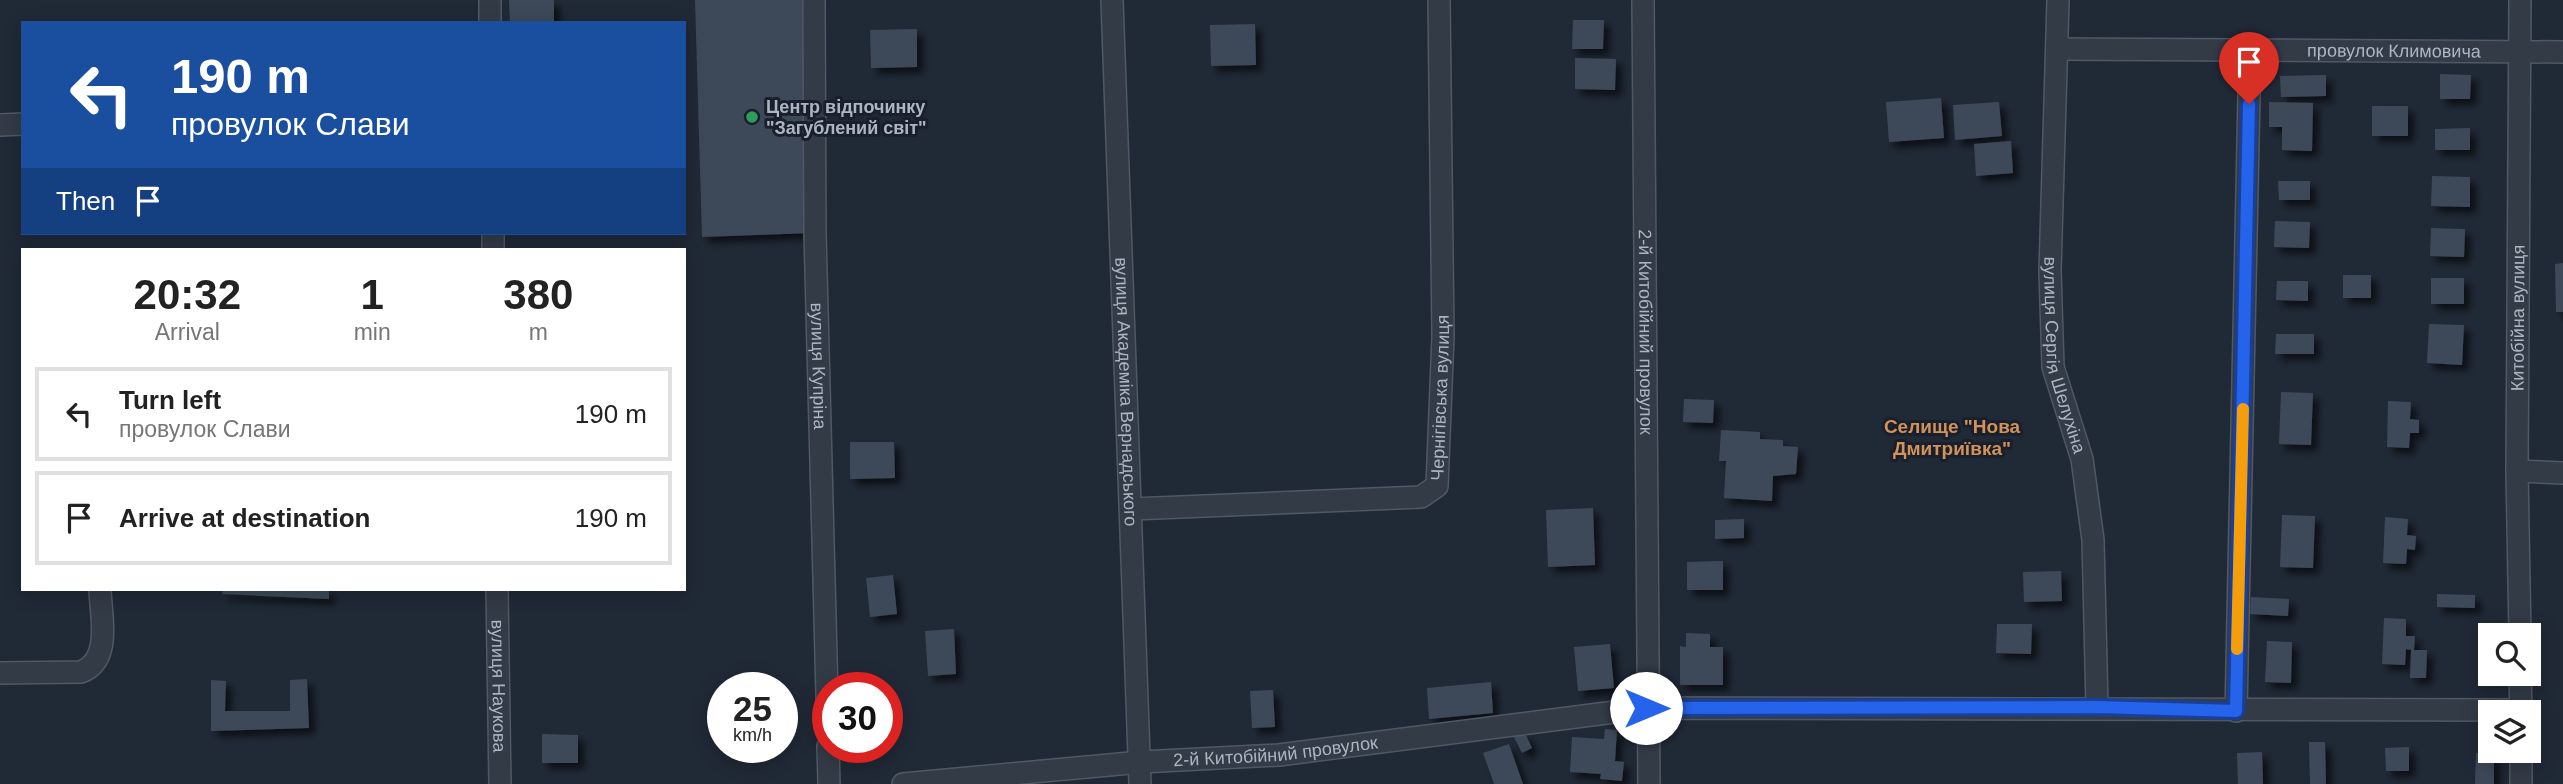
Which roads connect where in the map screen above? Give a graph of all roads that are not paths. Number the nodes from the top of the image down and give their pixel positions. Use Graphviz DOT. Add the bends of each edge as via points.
graph roads {
  1 [pos="490,0"];
  2 [pos="814,0"];
  3 [pos="1112,0"];
  4 [pos="1439,0"];
  5 [pos="1643,0"];
  6 [pos="2058,0"];
  7 [pos="2520,0"];
  8 [pos="490,21"];
  9 [pos="2058,48"];
  10 [pos="2250,48"];
  11 [pos="2519,50"];
  12 [pos="2563,52"];
  13 [pos="21,124"];
  14 [pos="0,125"];
  15 [pos="2517,471"];
  16 [pos="2563,473"];
  17 [pos="1132,509"];
  18 [pos="100,591"];
  19 [pos="497,591"];
  20 [pos="2520,623"];
  21 [pos="826,672"];
  22 [pos="0,673"];
  23 [pos="2097,707"];
  24 [pos="1646,708"];
  25 [pos="2236,711"];
  26 [pos="2478,711"];
  27 [pos="1141,762"];
  28 [pos="828,763"];
  29 [pos="2521,763"];
  30 [pos="500,784"];
  31 [pos="829,784"];
  32 [pos="903,784"];
  33 [pos="1140,784"];
  34 [pos="1649,784"];
  35 [pos="2521,784"];
  1 -- 8 [label="street"];
  2 -- 21 [label="street, вулиця Купріна"];
  3 -- 17 [label="street, вулиця Академіка Вернадського"];
  4 -- 17 [label="street, Чернігівська вулиця" via="1443,336 1437,486 1421,497"];
  5 -- 24 [label="street, 2-й Китобійний провулок"];
  6 -- 9 [label="street, вулиця Сергія Шелухіна"];
  7 -- 11 [label="street, Китобійна вулиця"];
  9 -- 10 [label="street, провулок Климовича"];
  9 -- 23 [label="street, вулиця Сергія Шелухіна" via="2050,271 2053,367 2082,459 2094,562"];
  10 -- 11 [label="street, провулок Климовича"];
  10 -- 25 [label="street"];
  11 -- 12 [label="street, провулок Климовича"];
  11 -- 15 [label="street, Китобійна вулиця"];
  13 -- 14 [label="street"];
  15 -- 16 [label="street"];
  15 -- 20 [label="street, Китобійна вулиця"];
  17 -- 27 [label="street, вулиця Академіка Вернадського"];
  18 -- 22 [label="street" via="102,651 89,670"];
  19 -- 30 [label="street, вулиця Наукова"];
  23 -- 24 [label="street, 2-й Китобійний провулок"];
  23 -- 25 [label="street, 2-й Китобійний провулок"];
  24 -- 27 [label="street, 2-й Китобійний провулок" via="1279,755"];
  24 -- 34 [label="street"];
  25 -- 26 [label="street, 2-й Китобійний провулок"];
  27 -- 32 [label="street, 2-й Китобійний провулок"];
  27 -- 33 [label="street, вулиця Академіка Вернадського"];
  28 -- 31 [label="street"];
  29 -- 35 [label="street"];
}
